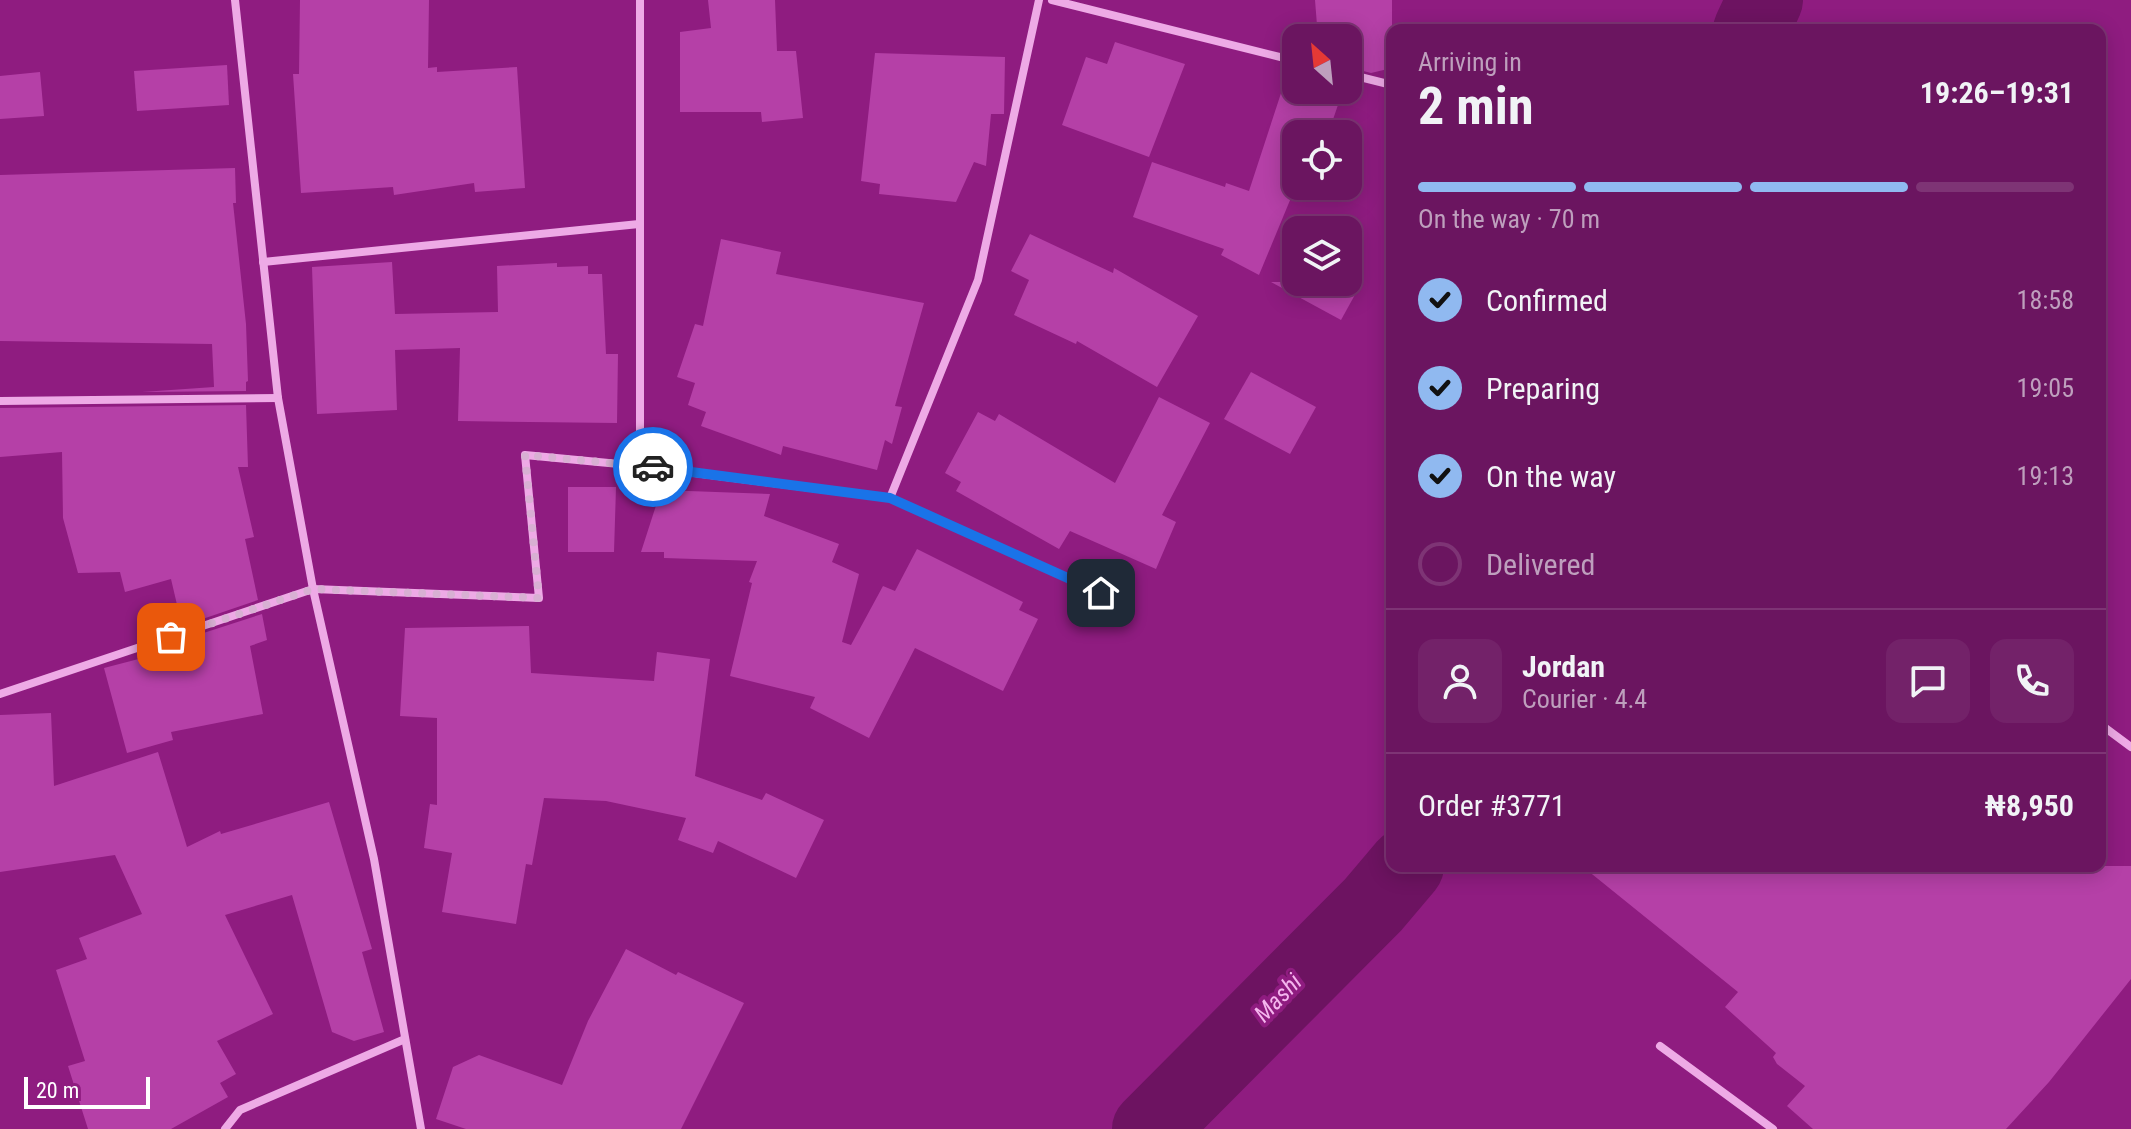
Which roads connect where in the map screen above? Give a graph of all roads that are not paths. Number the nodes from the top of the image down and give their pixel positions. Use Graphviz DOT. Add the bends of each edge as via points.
graph roads {
  1 [pos="235,0"];
  2 [pos="640,0"];
  3 [pos="1039,0"];
  4 [pos="1052,0"];
  5 [pos="1282,58"];
  6 [pos="1362,78"];
  7 [pos="1386,84"];
  8 [pos="639,224"];
  9 [pos="263,262"];
  10 [pos="278,398"];
  11 [pos="0,401"];
  12 [pos="640,466"];
  13 [pos="890,498"];
  14 [pos="313,589"];
  15 [pos="1101,593"];
  16 [pos="0,694"];
  17 [pos="2106,728"];
  18 [pos="2131,747"];
  19 [pos="405,1039"];
  20 [pos="1660,1046"];
  21 [pos="225,1129"];
  22 [pos="421,1129"];
  23 [pos="1773,1129"];
  1 -- 9 [label="street"];
  2 -- 8 [label="street"];
  3 -- 13 [label="street" via="978,280"];
  4 -- 5 [label="street"];
  6 -- 7 [label="street"];
  8 -- 9 [label="street"];
  8 -- 12 [label="street"];
  9 -- 10 [label="street"];
  10 -- 11 [label="street"];
  10 -- 14 [label="street"];
  12 -- 13 [label="street"];
  12 -- 14 [label="street" via="525,455 539,598"];
  13 -- 15 [label="street"];
  14 -- 16 [label="street"];
  14 -- 19 [label="street" via="374,859"];
  17 -- 18 [label="street"];
  19 -- 21 [label="street" via="240,1110"];
  19 -- 22 [label="street"];
  20 -- 23 [label="street"];
}
